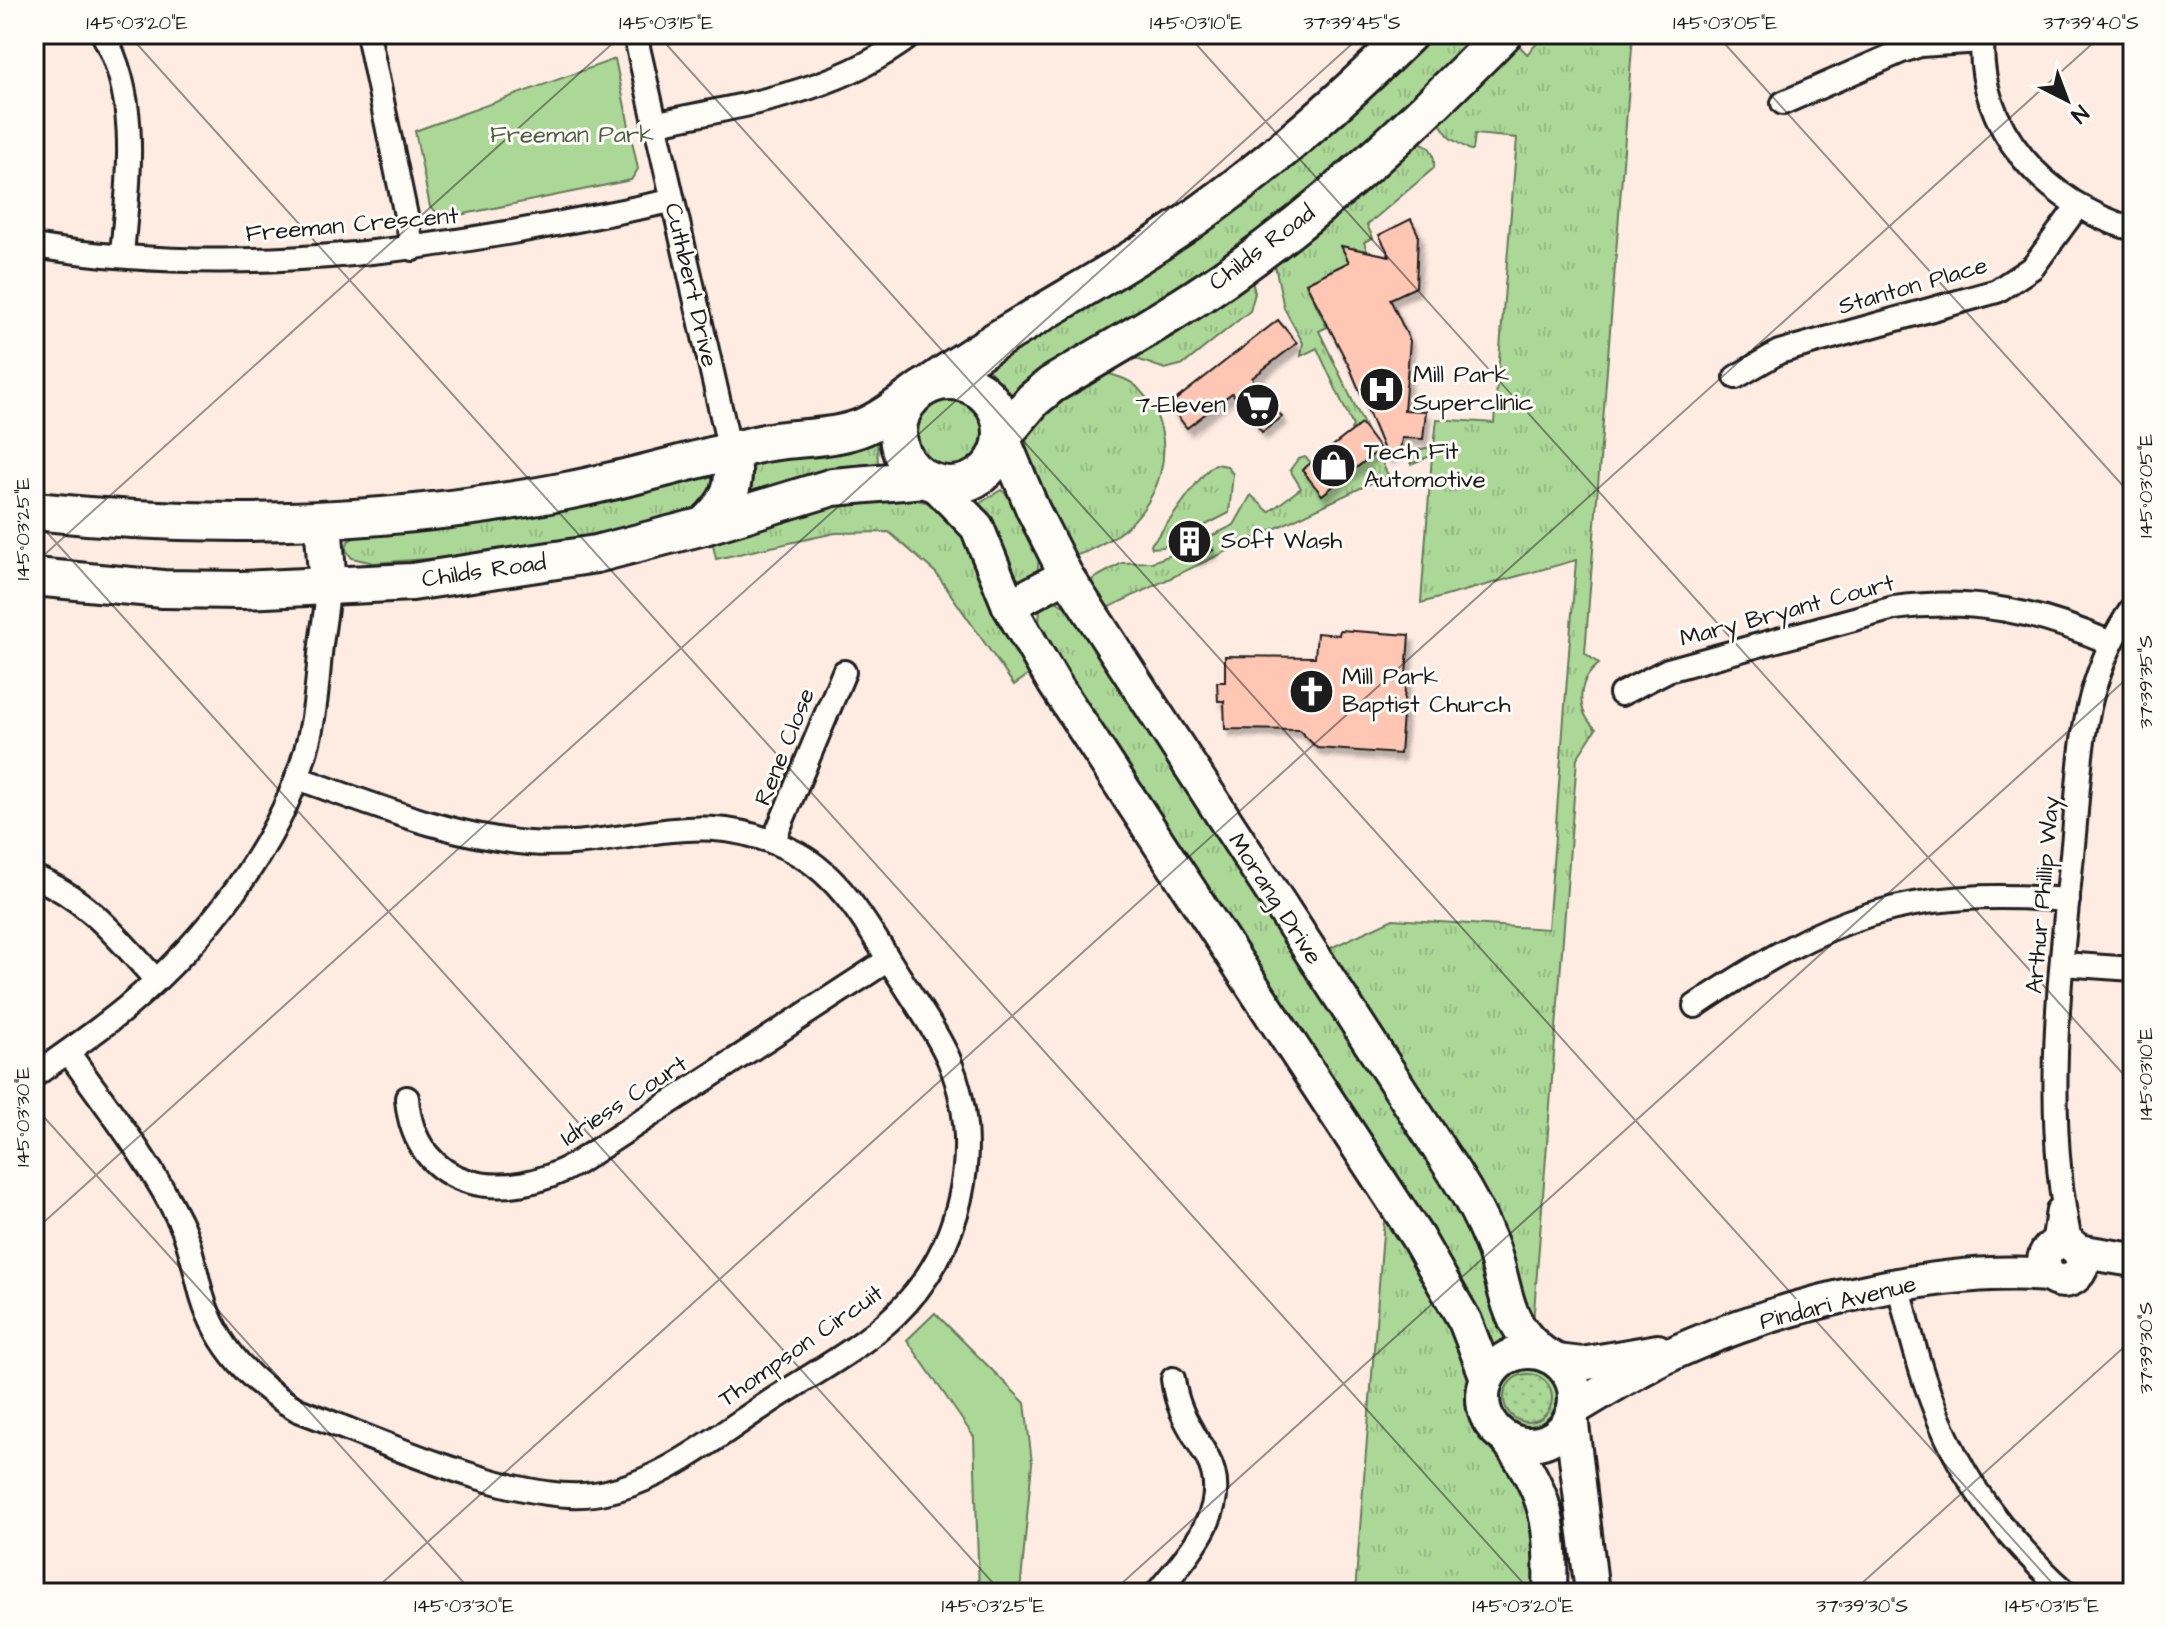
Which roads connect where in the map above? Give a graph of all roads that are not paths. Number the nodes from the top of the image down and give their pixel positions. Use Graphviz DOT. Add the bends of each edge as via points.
graph roads {
  1 [pos="103,34"];
  2 [pos="368,34"];
  3 [pos="635,34"];
  4 [pos="913,34"];
  5 [pos="1409,34"];
  6 [pos="1503,34"];
  7 [pos="1983,38"];
  8 [pos="1783,103"];
  9 [pos="654,124"];
  10 [pos="671,201"];
  11 [pos="2077,207"];
  12 [pos="2133,229"];
  13 [pos="34,246"];
  14 [pos="413,249"];
  15 [pos="122,255"];
  16 [pos="1736,377"];
  17 [pos="921,390"];
  18 [pos="1003,437"];
  19 [pos="730,451"];
  20 [pos="930,482"];
  21 [pos="34,511"];
  22 [pos="315,521"];
  23 [pos="704,526"];
  24 [pos="1066,575"];
  25 [pos="34,577"];
  26 [pos="318,588"];
  27 [pos="1009,606"];
  28 [pos="2133,607"];
  29 [pos="2111,643"];
  30 [pos="844,672"];
  31 [pos="1621,694"];
  32 [pos="297,778"];
  33 [pos="773,842"];
  34 [pos="34,877"];
  35 [pos="2068,900"];
  36 [pos="888,960"];
  37 [pos="2062,964"];
  38 [pos="2133,969"];
  39 [pos="156,980"];
  40 [pos="1695,1006"];
  41 [pos="68,1052"];
  42 [pos="34,1076"];
  43 [pos="407,1098"];
  44 [pos="2063,1257"];
  45 [pos="2133,1261"];
  46 [pos="1899,1287"];
  47 [pos="1693,1344"];
  48 [pos="1552,1358"];
  49 [pos="1487,1378"];
  50 [pos="1173,1379"];
  51 [pos="1573,1412"];
  52 [pos="1506,1438"];
  53 [pos="1157,1593"];
  54 [pos="1550,1593"];
  55 [pos="1592,1593"];
  56 [pos="2067,1593"];
  1 -- 15 [label="street" via="117,68 128,132"];
  2 -- 14 [label="street"];
  3 -- 9 [label="street, Cuthbert Drive"];
  4 -- 9 [label="street" via="867,65 811,90"];
  5 -- 17 [label="main road" via="1324,114 1221,198"];
  6 -- 18 [label="main road, Childs Road" via="1398,137 1312,211 1194,299 1051,385"];
  7 -- 8 [label="street" via="1920,45"];
  7 -- 11 [label="street" via="1992,104 2003,127 2032,170"];
  9 -- 10 [label="street, Cuthbert Drive"];
  10 -- 14 [label="street, Freeman Crescent"];
  10 -- 19 [label="street, Cuthbert Drive"];
  11 -- 12 [label="street"];
  11 -- 16 [label="street, Stanton Place" via="2033,267 1997,291 1779,352"];
  13 -- 15 [label="street, Freeman Crescent"];
  14 -- 15 [label="street, Freeman Crescent" via="250,261"];
  17 -- 18 [label="main road" via="946,380 981,390 1001,418"];
  17 -- 19 [label="main road" via="851,431"];
  17 -- 20 [label="main road" via="898,424 898,440 902,456"];
  18 -- 20 [label="main road" via="991,467 980,477 950,486"];
  18 -- 24 [label="main road, Morang Drive"];
  19 -- 22 [label="main road" via="567,491 451,510"];
  19 -- 23 [label="main road, Cuthbert Drive" via="736,480 732,492"];
  20 -- 23 [label="main road, Childs Road" via="833,487"];
  20 -- 27 [label="main road" via="977,527"];
  21 -- 22 [label="main road" via="179,523"];
  22 -- 26 [label="main road"];
  23 -- 26 [label="main road, Childs Road" via="514,569"];
  24 -- 27 [label="main road"];
  24 -- 48 [label="main road, Morang Drive" via="1454,1172 1491,1244 1509,1312 1525,1337"];
  25 -- 26 [label="main road, Childs Road" via="163,589"];
  26 -- 32 [label="street" via="316,703"];
  27 -- 49 [label="main road" via="1054,683 1417,1237 1465,1321"];
  28 -- 29 [label="street, Arthur Phillip Way"];
  29 -- 31 [label="street, Mary Bryant Court" via="2015,609 1922,604 1668,670"];
  29 -- 35 [label="street, Arthur Phillip Way" via="2087,717"];
  30 -- 33 [label="street, Rene Close"];
  32 -- 33 [label="street, Thompson Circuit" via="435,824 499,839 565,844 707,826"];
  32 -- 39 [label="street" via="230,896"];
  33 -- 36 [label="street, Thompson Circuit" via="800,855 837,887"];
  34 -- 39 [label="street" via="91,911"];
  35 -- 37 [label="street, Arthur Phillip Way"];
  35 -- 40 [label="street" via="1972,896 1893,907 1795,944"];
  36 -- 41 [label="street, Thompson Circuit" via="943,1046 966,1137 959,1204 933,1266 892,1318 820,1369 672,1465 623,1488 593,1494 536,1494 511,1486 298,1410 262,1386 243,1369 212,1323 188,1243 167,1200"];
  36 -- 43 [label="street, Idriess Court" via="577,1163 530,1185 486,1187 448,1172 416,1141"];
  37 -- 38 [label="street"];
  37 -- 44 [label="street, Arthur Phillip Way" via="2056,1082"];
  39 -- 41 [label="street"];
  41 -- 42 [label="street"];
  44 -- 45 [label="main road, Pindari Avenue"];
  44 -- 46 [label="main road, Pindari Avenue"];
  46 -- 47 [label="main road, Pindari Avenue" via="1781,1315"];
  46 -- 56 [label="street" via="1933,1411 1966,1478 2008,1534"];
  47 -- 48 [label="main road, Pindari Avenue" via="1582,1364"];
  47 -- 51 [label="main road, Pindari Avenue"];
  48 -- 49 [label="main road" via="1534,1352 1506,1358"];
  48 -- 51 [label="main road" via="1572,1382"];
  49 -- 52 [label="main road" via="1483,1405 1495,1430"];
  50 -- 53 [label="street" via="1180,1412 1208,1459 1215,1492 1206,1526"];
  51 -- 52 [label="main road" via="1565,1427 1543,1442"];
  51 -- 55 [label="main road"];
  52 -- 54 [label="main road" via="1532,1474 1547,1513"];
}
